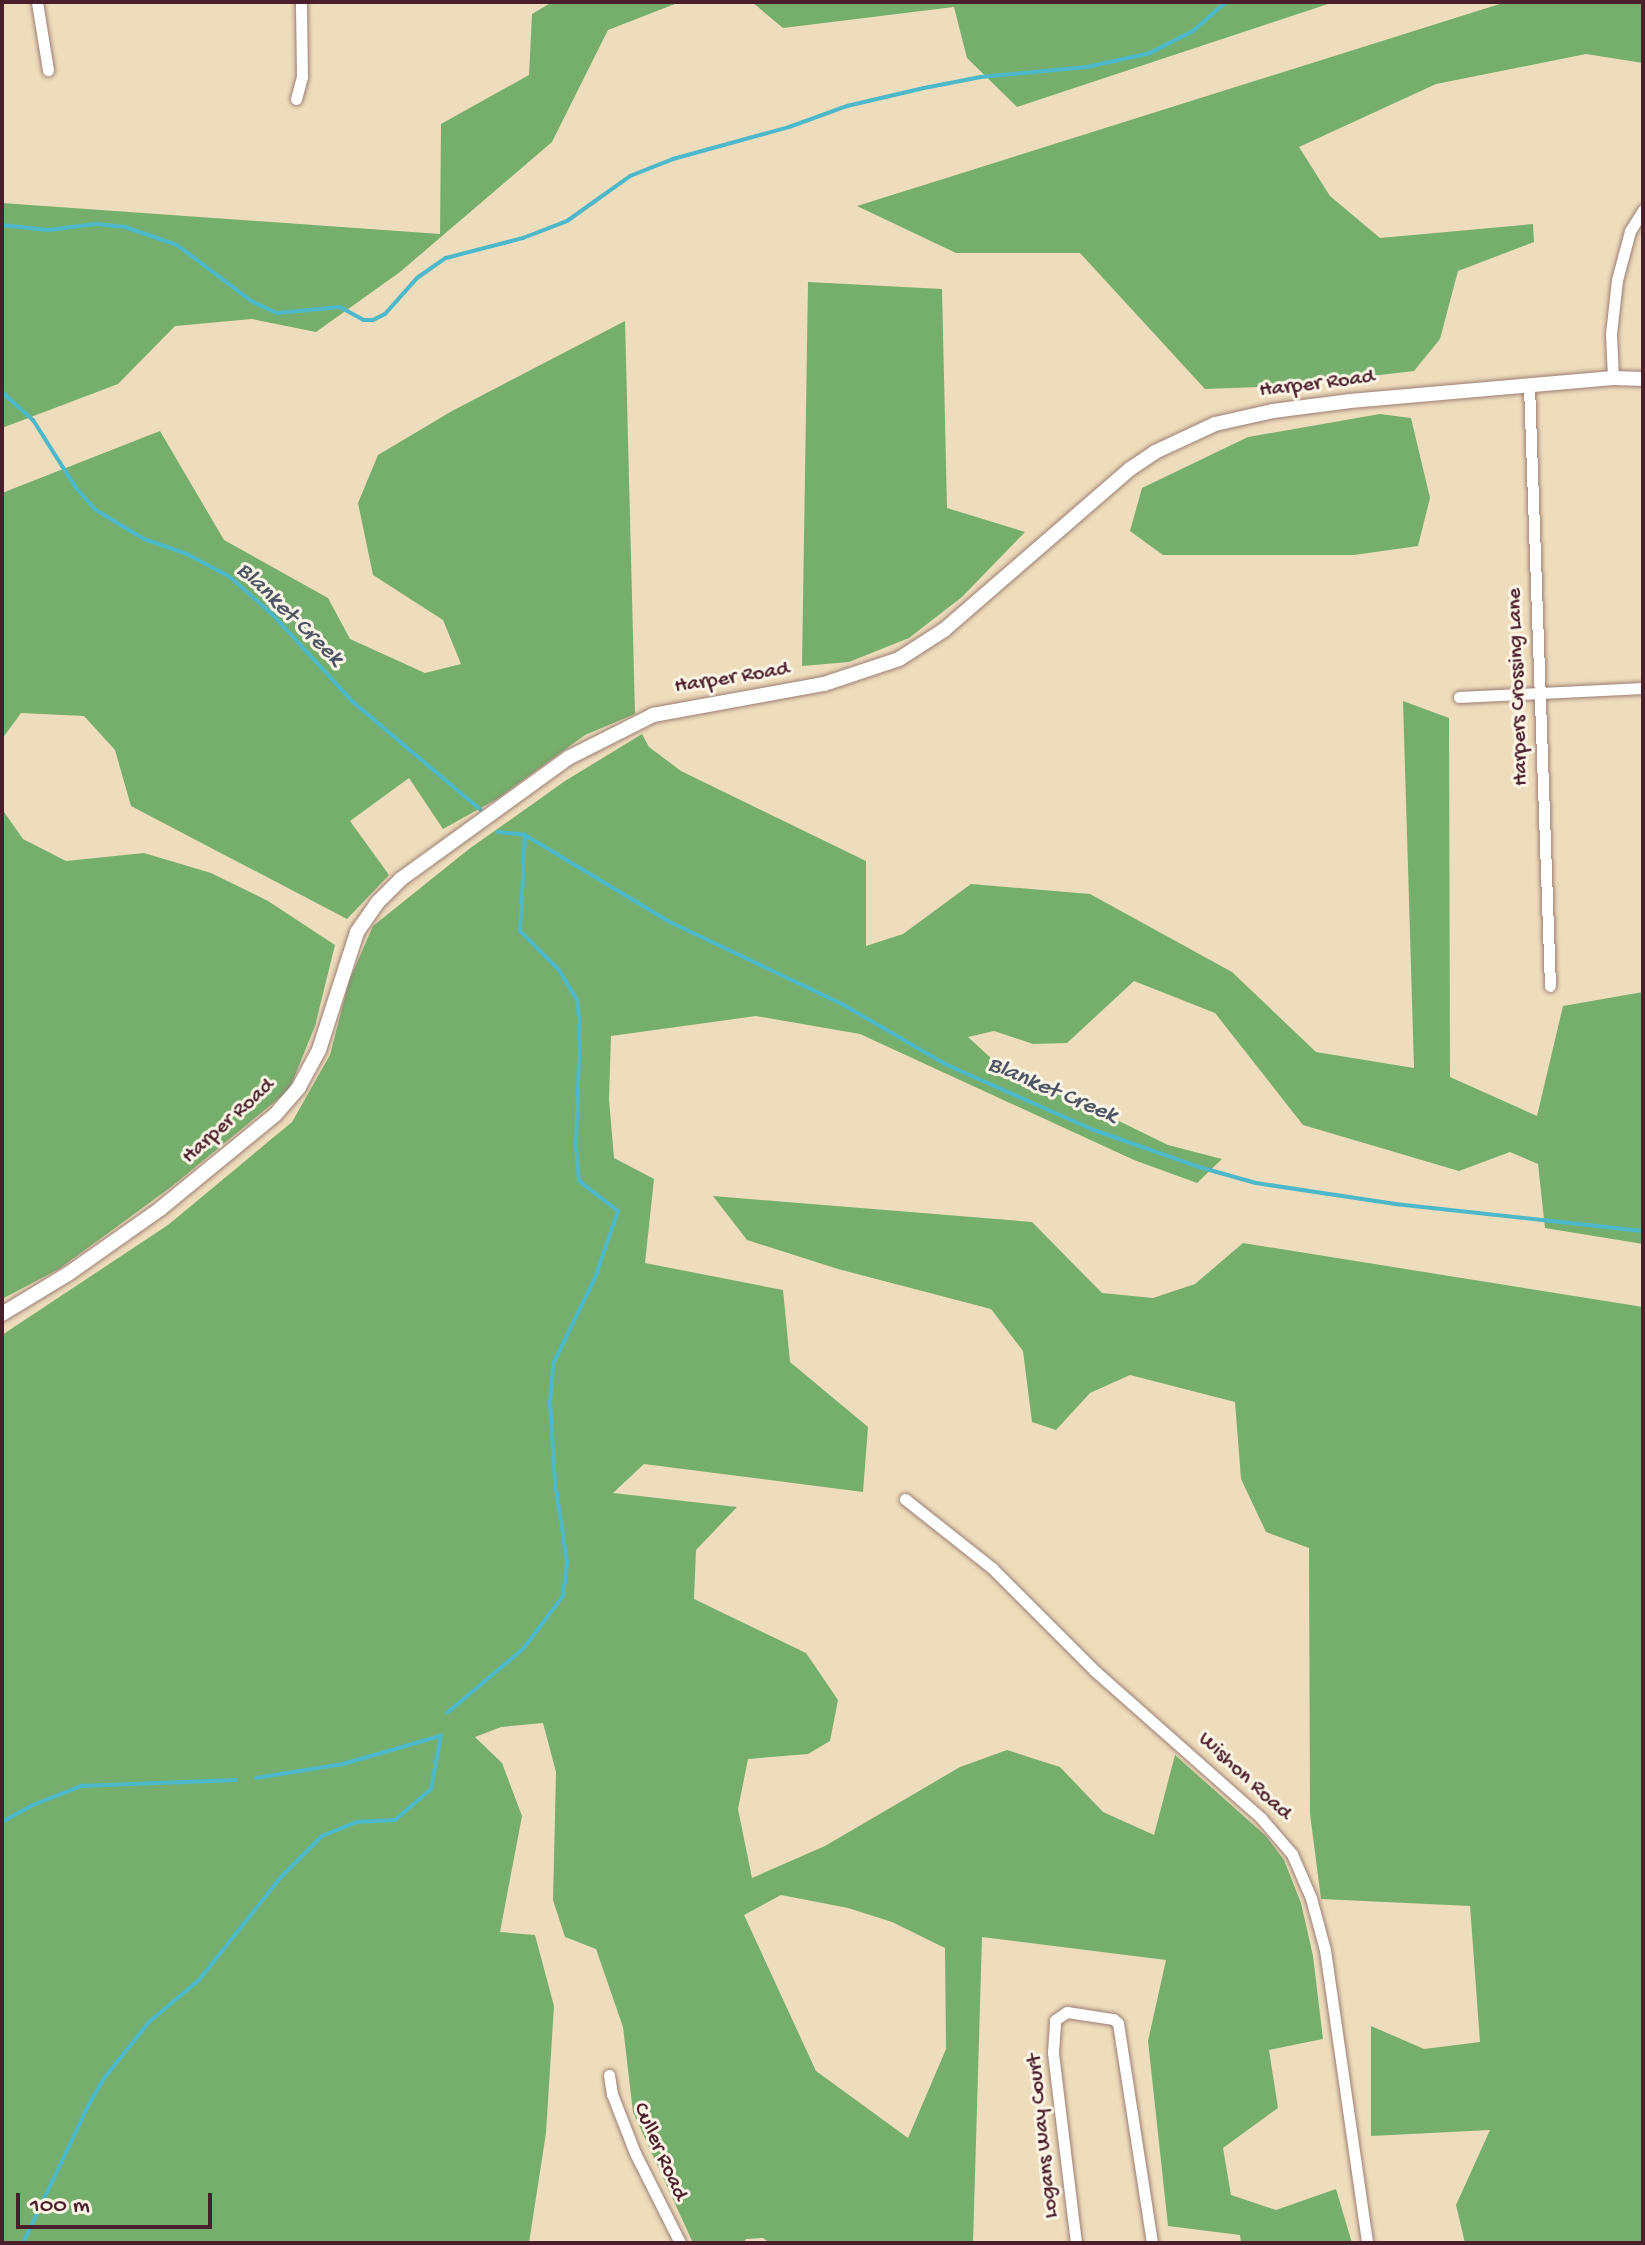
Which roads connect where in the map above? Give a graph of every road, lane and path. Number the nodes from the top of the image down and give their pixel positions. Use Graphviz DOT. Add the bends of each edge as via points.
graph roads {
  1 [pos="37,2"];
  2 [pos="301,2"];
  3 [pos="48,70"];
  4 [pos="296,99"];
  5 [pos="1643,210"];
  6 [pos="1613,378"];
  7 [pos="1643,379"];
  8 [pos="1529,385"];
  9 [pos="1643,688"];
  10 [pos="1539,694"];
  11 [pos="1459,697"];
  12 [pos="1550,986"];
  13 [pos="2,1314"];
  14 [pos="905,1499"];
  15 [pos="609,2075"];
  16 [pos="1076,2240"];
  17 [pos="680,2243"];
  18 [pos="1152,2243"];
  19 [pos="1367,2243"];
  1 -- 3 [label="street"];
  2 -- 4 [label="street" via="302,77"];
  5 -- 6 [label="street" via="1630,231 1617,280"];
  6 -- 7 [label="street, Harper Road"];
  6 -- 8 [label="street, Harper Road"];
  8 -- 10 [label="street, Harpers Crossing Lane"];
  8 -- 13 [label="street, Harper Road" via="1273,411 1215,424 1130,469 954,621 899,659 801,690 653,715 568,758 401,879 377,903 357,932 319,1050 299,1087 275,1115 160,1209"];
  9 -- 10 [label="street"];
  10 -- 11 [label="street"];
  10 -- 12 [label="street, Harpers Crossing Lane"];
  14 -- 19 [label="street, Wishon Road" via="992,1568 1095,1671 1261,1818 1292,1854 1325,1950"];
  15 -- 17 [label="street, Culler Road" via="635,2153"];
  16 -- 18 [label="street, Logans Way Court" via="1053,2052 1055,2020 1067,2012 1118,2023"];
}
